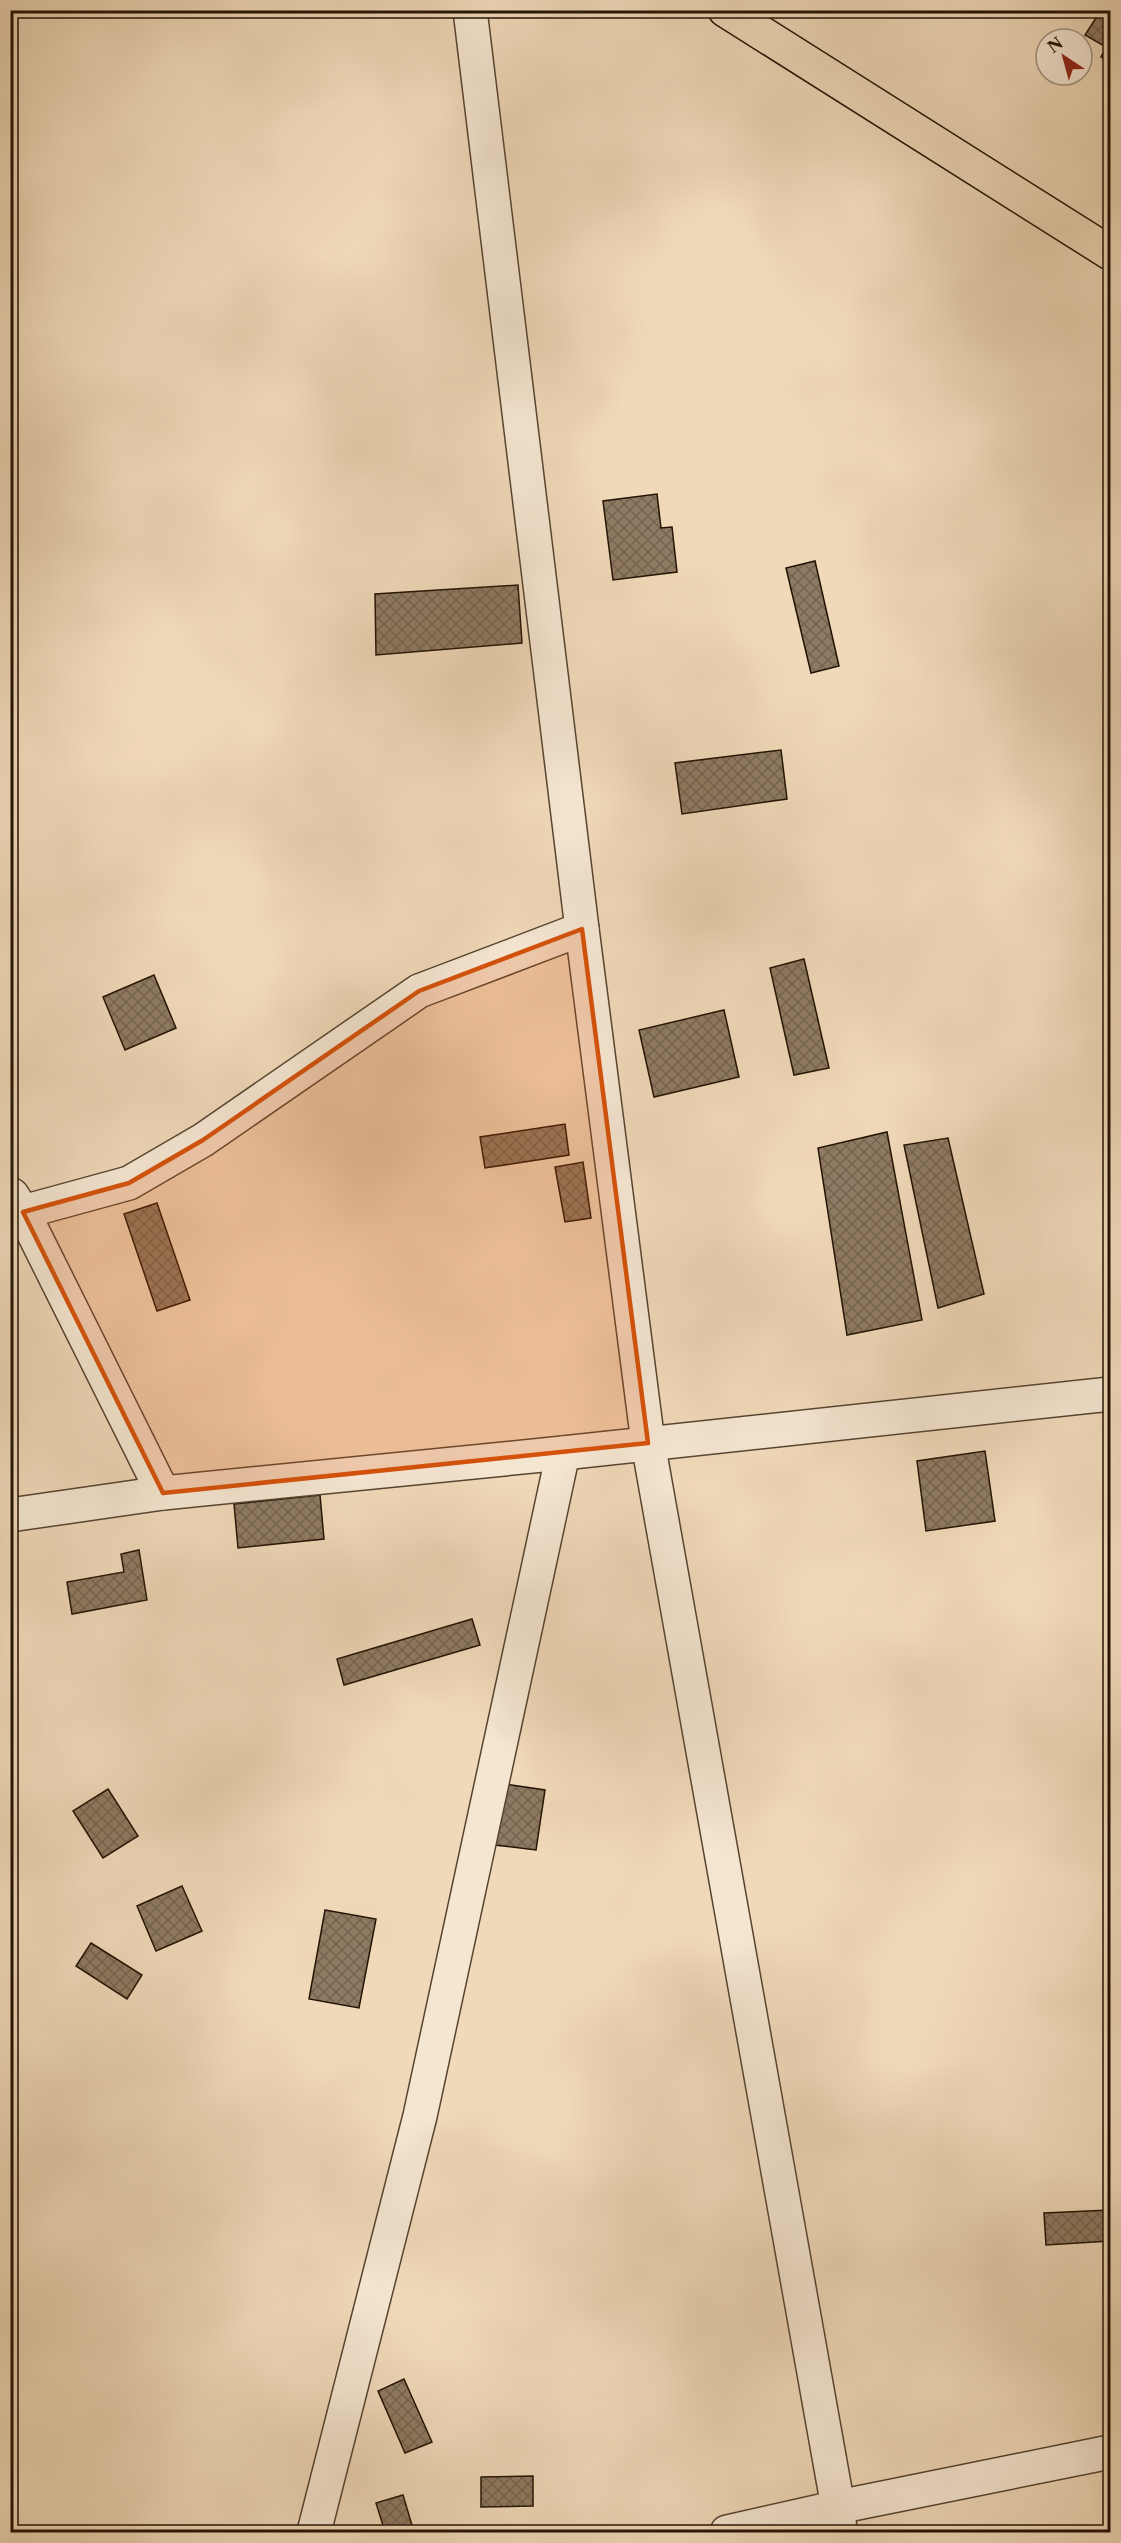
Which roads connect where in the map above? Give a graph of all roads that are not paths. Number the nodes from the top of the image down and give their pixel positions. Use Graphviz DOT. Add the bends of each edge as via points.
graph roads {
  1 [pos="470,10"];
  2 [pos="725,10"];
  3 [pos="1110,253"];
  4 [pos="582,929"];
  5 [pos="17,1202"];
  6 [pos="1110,1394"];
  7 [pos="648,1443"];
  8 [pos="562,1453"];
  9 [pos="163,1493"];
  10 [pos="10,1515"];
  11 [pos="1110,2452"];
  12 [pos="839,2520"];
  13 [pos="314,2532"];
  14 [pos="727,2532"];
  1 -- 4 [label="street"];
  2 -- 3 [label="main road"];
  4 -- 5 [label="street" via="418,991 203,1140 129,1183"];
  4 -- 7 [label="street"];
  5 -- 9 [label="street"];
  6 -- 7 [label="street"];
  7 -- 8 [label="street"];
  7 -- 12 [label="street"];
  8 -- 9 [label="street"];
  8 -- 13 [label="street" via="420,2116"];
  9 -- 10 [label="street"];
  11 -- 12 [label="street"];
  12 -- 14 [label="street"];
}
